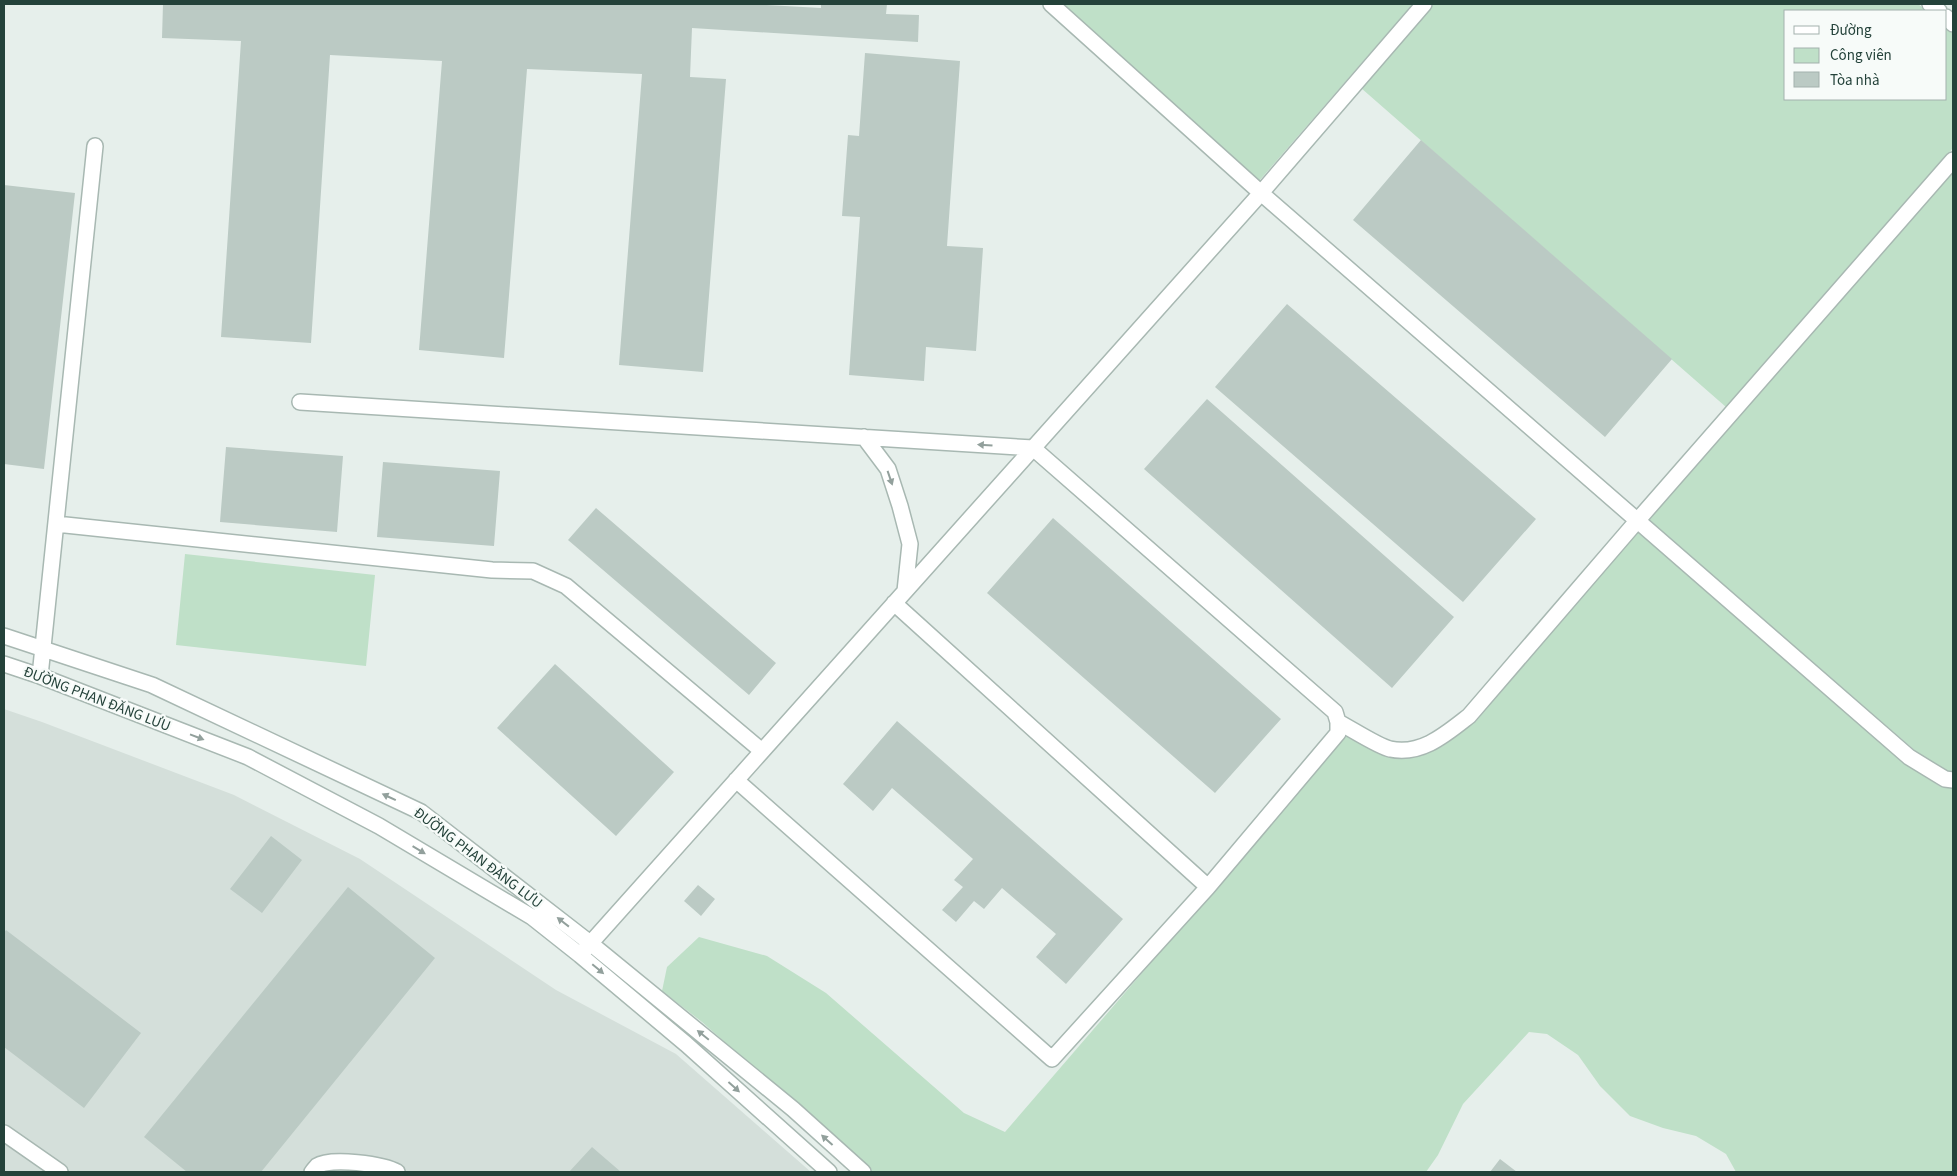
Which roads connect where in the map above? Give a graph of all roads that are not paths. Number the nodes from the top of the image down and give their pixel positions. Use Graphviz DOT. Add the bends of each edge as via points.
graph roads {
  1 [pos="1051,4"];
  2 [pos="1424,4"];
  3 [pos="95,146"];
  4 [pos="1953,160"];
  5 [pos="1261,193"];
  6 [pos="300,402"];
  7 [pos="864,437"];
  8 [pos="1033,448"];
  9 [pos="1637,521"];
  10 [pos="56,524"];
  11 [pos="905,591"];
  12 [pos="894,603"];
  13 [pos="4,636"];
  14 [pos="43,648"];
  15 [pos="4,664"];
  16 [pos="40,676"];
  17 [pos="1338,722"];
  18 [pos="762,751"];
  19 [pos="736,780"];
  20 [pos="1953,780"];
  21 [pos="1208,886"];
  22 [pos="590,943"];
  23 [pos="580,955"];
  24 [pos="4,1133"];
  25 [pos="60,1172"];
  26 [pos="312,1172"];
  27 [pos="397,1172"];
  28 [pos="829,1172"];
  29 [pos="863,1172"];
  1 -- 5 [label="street"];
  2 -- 5 [label="street"];
  3 -- 10 [label="street"];
  4 -- 9 [label="street"];
  5 -- 8 [label="street"];
  5 -- 9 [label="street"];
  6 -- 7 [label="street"];
  8 -- 7 [label="street, one-way"];
  7 -- 11 [label="street, one-way" via="888,469 900,506 910,544"];
  8 -- 11 [label="street"];
  8 -- 17 [label="street" via="1336,712"];
  9 -- 17 [label="street" via="1469,716 1439,739 1417,749 1389,749"];
  9 -- 20 [label="street" via="1909,757 1945,779"];
  10 -- 14 [label="street"];
  10 -- 18 [label="street" via="492,570 533,571 566,586"];
  11 -- 12 [label="street"];
  12 -- 18 [label="street"];
  12 -- 21 [label="street"];
  13 -- 14 [label="street, ĐƯỜNG PHAN ĐĂNG LƯU"];
  14 -- 16 [label="street"];
  22 -- 14 [label="street, ĐƯỜNG PHAN ĐĂNG LƯU, one-way" via="421,812 152,685"];
  15 -- 16 [label="street, ĐƯỜNG PHAN ĐĂNG LƯU"];
  16 -- 23 [label="street, ĐƯỜNG PHAN ĐĂNG LƯU, one-way" via="248,757 379,826 532,917"];
  17 -- 21 [label="street" via="1338,733"];
  18 -- 19 [label="street"];
  19 -- 21 [label="street" via="1052,1059"];
  19 -- 22 [label="street"];
  22 -- 23 [label="street"];
  29 -- 22 [label="street, ĐƯỜNG PHAN ĐĂNG LƯU, one-way" via="793,1109"];
  23 -- 28 [label="street, ĐƯỜNG PHAN ĐĂNG LƯU, one-way" via="686,1044"];
  24 -- 25 [label="street"];
  26 -- 27 [label="street" via="318,1165 342,1162 389,1168"];
}
